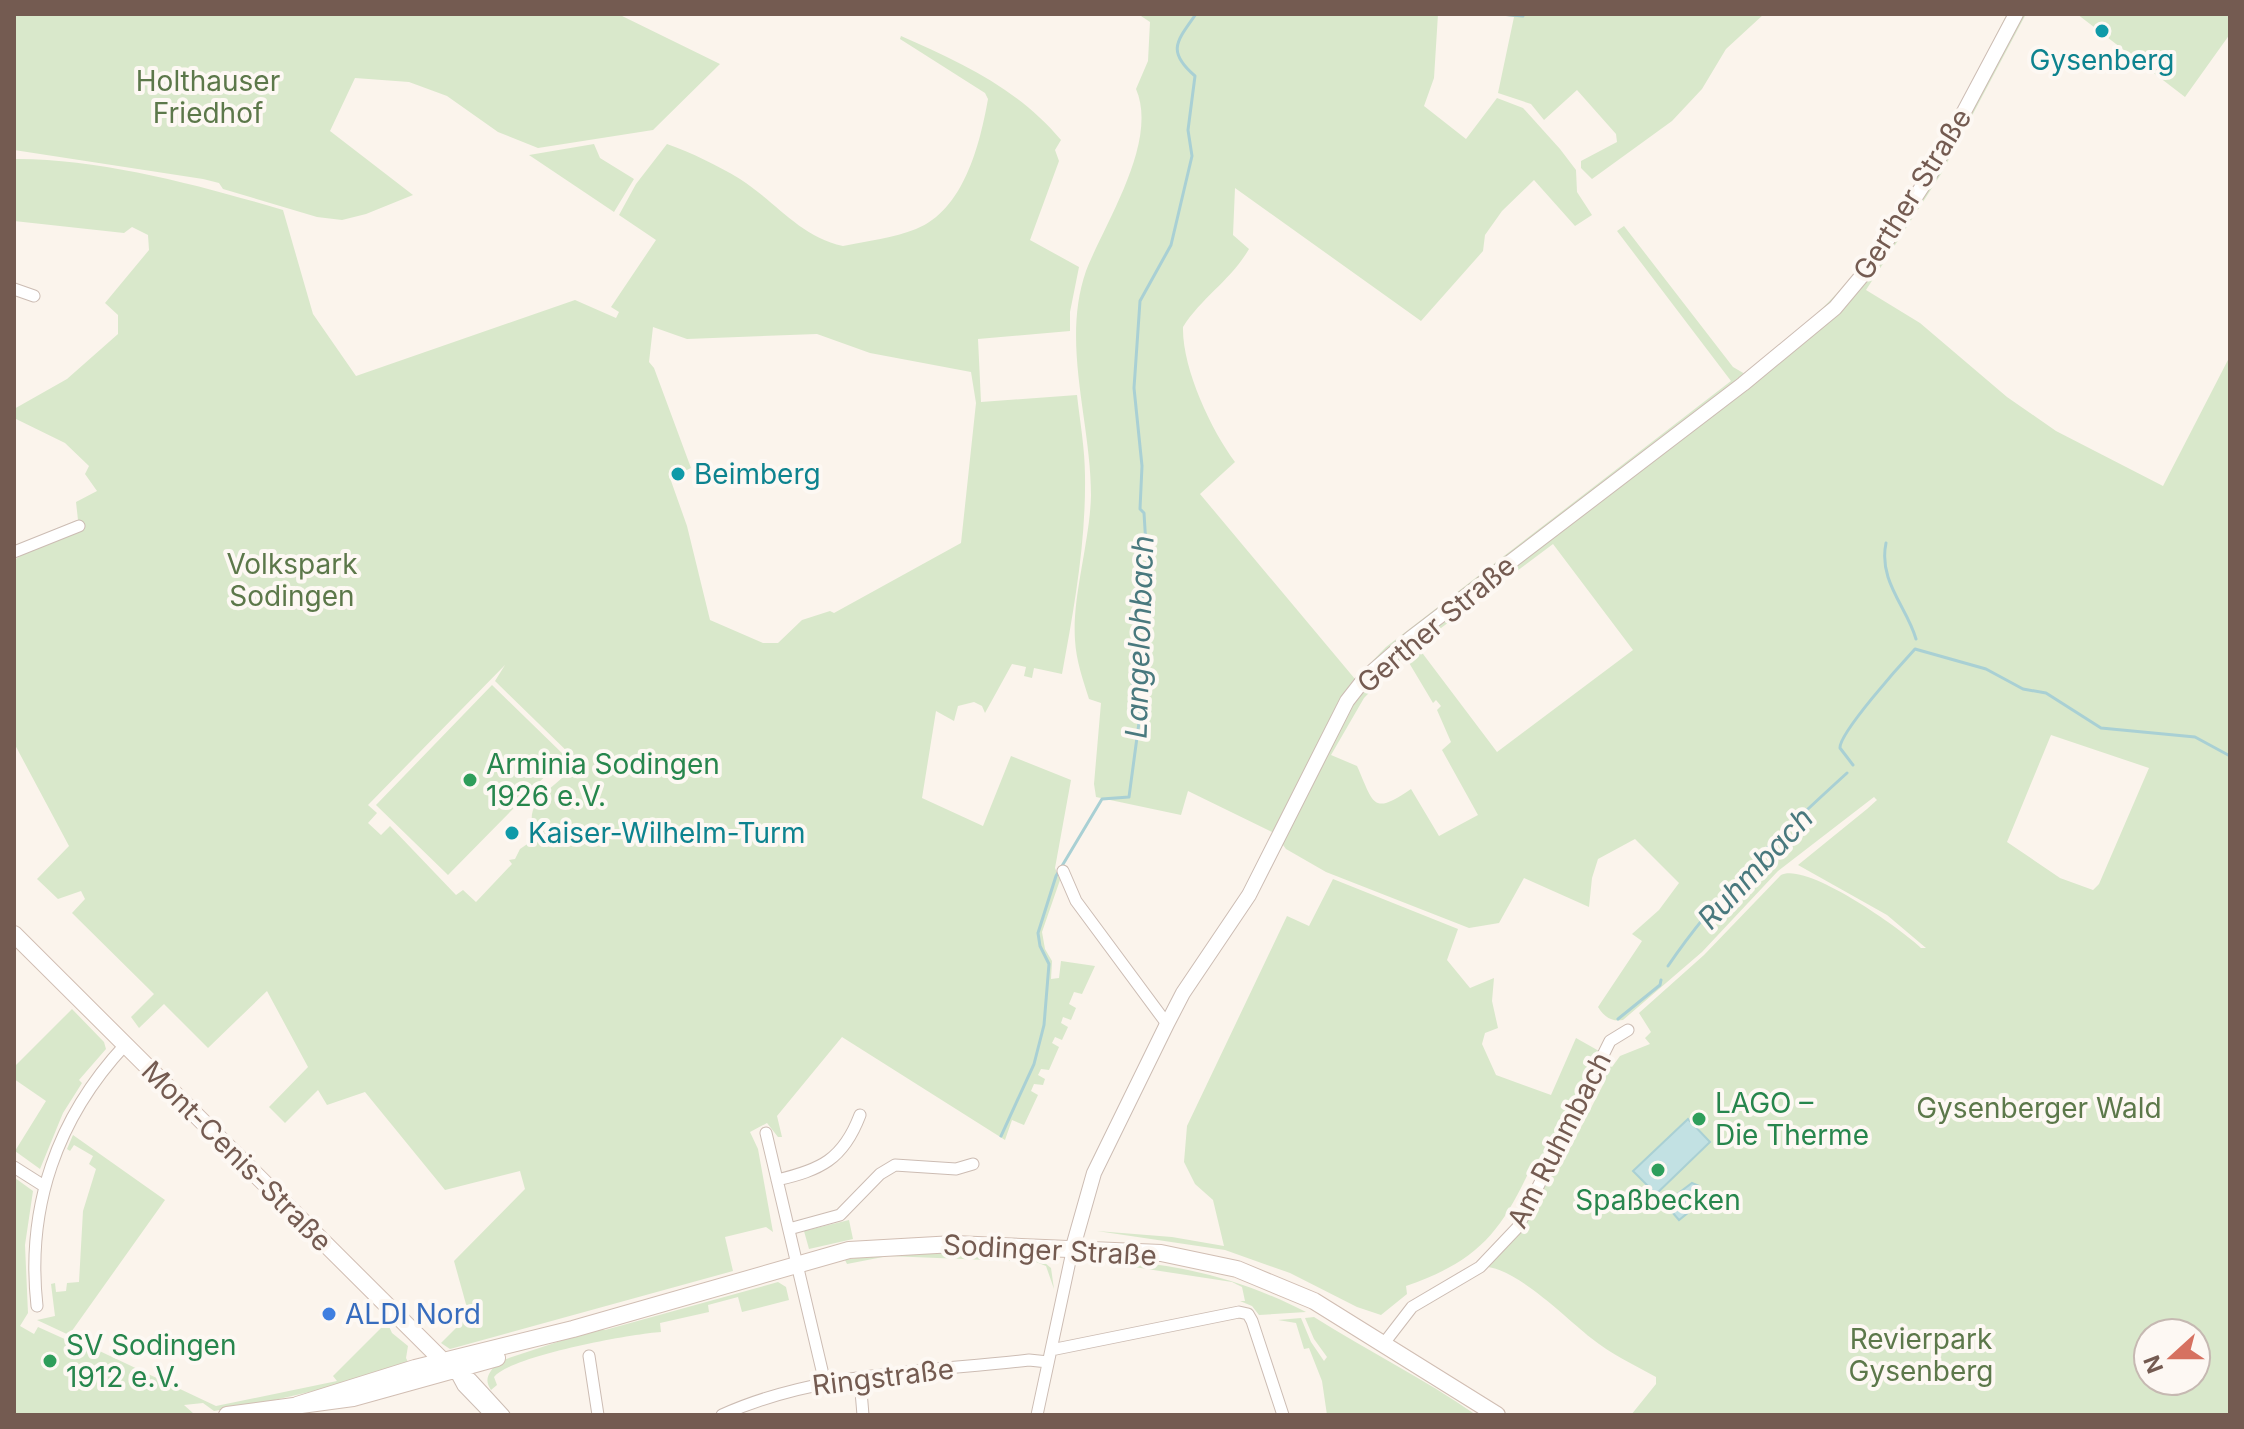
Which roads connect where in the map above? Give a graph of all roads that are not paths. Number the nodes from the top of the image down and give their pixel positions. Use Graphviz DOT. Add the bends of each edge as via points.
graph roads {
  1 [pos="2016,14"];
  2 [pos="14,289"];
  3 [pos="34,296"];
  4 [pos="79,526"];
  5 [pos="14,552"];
  6 [pos="1063,871"];
  7 [pos="14,934"];
  8 [pos="1167,1024"];
  9 [pos="1628,1030"];
  10 [pos="125,1045"];
  11 [pos="860,1115"];
  12 [pos="766,1133"];
  13 [pos="973,1164"];
  14 [pos="14,1167"];
  15 [pos="777,1180"];
  16 [pos="44,1186"];
  17 [pos="789,1229"];
  18 [pos="1073,1247"];
  19 [pos="797,1265"];
  20 [pos="37,1306"];
  21 [pos="1385,1342"];
  22 [pos="589,1356"];
  23 [pos="1050,1356"];
  24 [pos="452,1370"];
  25 [pos="860,1379"];
  26 [pos="825,1383"];
  27 [pos="227,1415"];
  28 [pos="491,1415"];
  29 [pos="504,1415"];
  30 [pos="598,1415"];
  31 [pos="722,1415"];
  32 [pos="863,1415"];
  33 [pos="1037,1415"];
  34 [pos="1283,1415"];
  35 [pos="1497,1415"];
  1 -- 8 [label="street, Gerther Straße" via="1933,170 1871,265 1835,308 1365,678 1347,701 1249,895"];
  2 -- 3 [label="street"];
  4 -- 5 [label="street"];
  6 -- 8 [label="street" via="1076,901"];
  7 -- 10 [label="main road, Mont-Cenis-Straße"];
  8 -- 18 [label="street, Gerther Straße" via="1094,1173"];
  9 -- 21 [label="street, Am Ruhmbach" via="1610,1041 1518,1227 1480,1267 1412,1307"];
  10 -- 16 [label="street" via="71,1117"];
  10 -- 24 [label="main road, Mont-Cenis-Straße"];
  11 -- 15 [label="street" via="847,1141 826,1164"];
  12 -- 15 [label="street"];
  13 -- 17 [label="street" via="956,1169 895,1165 840,1215"];
  14 -- 16 [label="street"];
  15 -- 17 [label="street"];
  16 -- 20 [label="street" via="35,1247"];
  17 -- 19 [label="street"];
  18 -- 19 [label="main road, Sodinger Straße" via="906,1244 849,1250"];
  18 -- 21 [label="main road, Sodinger Straße" via="1161,1253 1237,1269 1314,1301"];
  18 -- 23 [label="street, Gerther Straße"];
  19 -- 24 [label="main road, Sodinger Straße"];
  19 -- 26 [label="street"];
  21 -- 35 [label="main road, Sodinger Straße"];
  22 -- 30 [label="street"];
  23 -- 25 [label="street, Ringstraße"];
  23 -- 33 [label="street, Gerther Straße"];
  23 -- 34 [label="street, Ringstraße" via="1248,1314"];
  24 -- 27 [label="main road, Sodinger Straße" via="353,1398"];
  24 -- 28 [label="street, Mont-Cenis-Straße"];
  24 -- 29 [label="street, Mont-Cenis-Straße" via="471,1379"];
  25 -- 26 [label="street, Ringstraße"];
  25 -- 32 [label="street"];
  26 -- 31 [label="street, Ringstraße" via="789,1389"];
}
